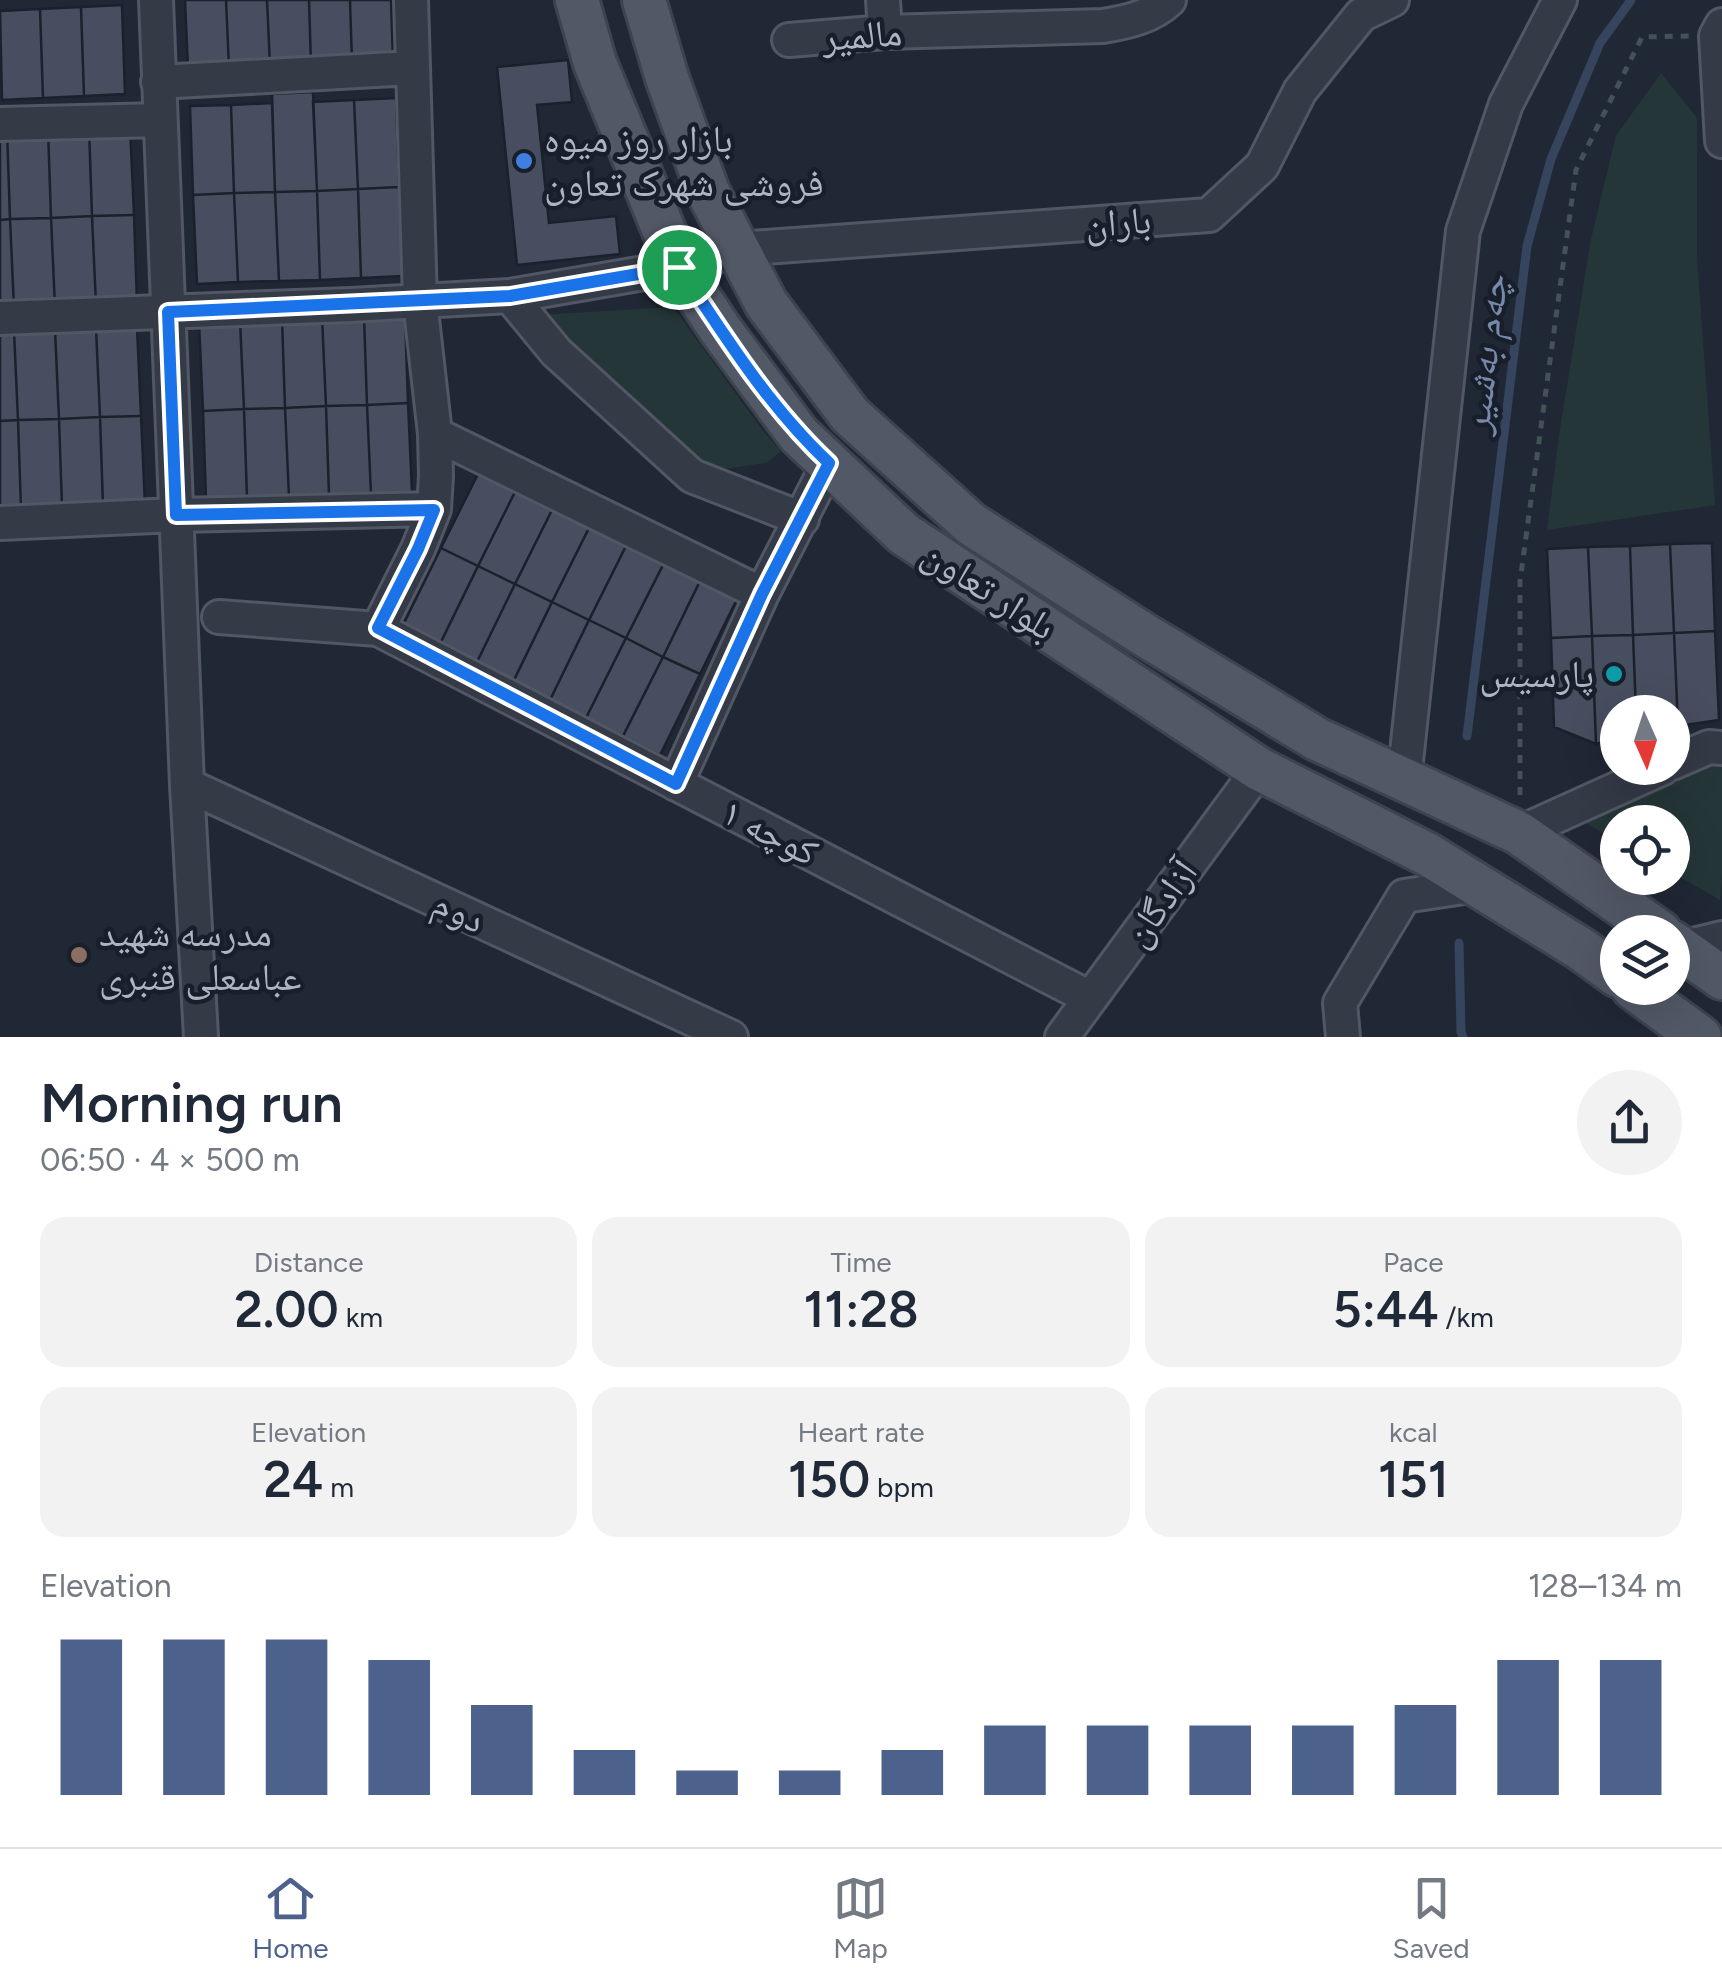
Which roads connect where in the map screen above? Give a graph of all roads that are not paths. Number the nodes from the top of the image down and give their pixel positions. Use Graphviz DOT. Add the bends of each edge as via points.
graph roads {
  1 [pos="156,0"];
  2 [pos="410,0"];
  3 [pos="576,0"];
  4 [pos="644,0"];
  5 [pos="1169,0"];
  6 [pos="1392,0"];
  7 [pos="1560,0"];
  8 [pos="884,16"];
  9 [pos="1720,32"];
  10 [pos="789,40"];
  11 [pos="412,68"];
  12 [pos="158,82"];
  13 [pos="160,120"];
  14 [pos="0,124"];
  15 [pos="1722,141"];
  16 [pos="738,249"];
  17 [pos="679,267"];
  18 [pos="510,296"];
  19 [pos="420,301"];
  20 [pos="168,312"];
  21 [pos="0,318"];
  22 [pos="435,434"];
  23 [pos="829,463"];
  24 [pos="434,510"];
  25 [pos="176,515"];
  26 [pos="802,518"];
  27 [pos="0,524"];
  28 [pos="762,594"];
  29 [pos="219,617"];
  30 [pos="378,628"];
  31 [pos="1722,748"];
  32 [pos="1690,755"];
  33 [pos="1259,769"];
  34 [pos="1404,780"];
  35 [pos="676,784"];
  36 [pos="1625,785"];
  37 [pos="187,786"];
  38 [pos="1520,832"];
  39 [pos="1477,885"];
  40 [pos="1699,943"];
  41 [pos="1600,963"];
  42 [pos="1090,998"];
  43 [pos="1652,1005"];
  44 [pos="1679,1030"];
  45 [pos="201,1037"];
  46 [pos="731,1037"];
  47 [pos="1062,1037"];
  48 [pos="1343,1037"];
  1 -- 12 [label="street"];
  2 -- 11 [label="street"];
  3 -- 17 [label="main road, بلوار تعاون"];
  4 -- 16 [label="main road, بلوار تعاون" via="708,192"];
  5 -- 8 [label="street, مالمیر" via="1132,21 1104,26"];
  6 -- 16 [label="street, باران" via="1360,15 1300,90 1262,166 1209,215"];
  7 -- 34 [label="street" via="1506,104 1463,230"];
  8 -- 10 [label="street, مالمیر"];
  9 -- 15 [label="street"];
  11 -- 12 [label="street"];
  11 -- 19 [label="street"];
  12 -- 13 [label="street"];
  13 -- 14 [label="street"];
  13 -- 20 [label="street"];
  16 -- 17 [label="street, باران"];
  16 -- 34 [label="main road, بلوار تعاون" via="766,303 850,415 972,524 1317,740"];
  17 -- 18 [label="street, باران"];
  17 -- 23 [label="main road, بلوار تعاون" via="799,436"];
  18 -- 19 [label="street, باران"];
  18 -- 26 [label="street" via="556,352 692,476"];
  19 -- 20 [label="street, باران"];
  19 -- 22 [label="street"];
  20 -- 21 [label="street, باران"];
  20 -- 25 [label="street"];
  22 -- 24 [label="street"];
  22 -- 28 [label="street"];
  23 -- 26 [label="street"];
  23 -- 33 [label="main road, بلوار تعاون" via="904,534"];
  24 -- 25 [label="street"];
  24 -- 30 [label="street"];
  25 -- 27 [label="street"];
  25 -- 37 [label="street"];
  26 -- 28 [label="street"];
  28 -- 35 [label="street"];
  29 -- 30 [label="street, کوچه ۱"];
  30 -- 35 [label="street, کوچه ۱"];
  31 -- 32 [label="street"];
  33 -- 39 [label="main road, بلوار تعاون"];
  33 -- 42 [label="street, آزادگان"];
  34 -- 38 [label="main road, بلوار تعاون"];
  35 -- 42 [label="street, کوچه ۱"];
  36 -- 38 [label="street"];
  37 -- 45 [label="street"];
  37 -- 46 [label="street, دوم"];
  38 -- 40 [label="main road, بلوار تعاون"];
  39 -- 41 [label="main road, بلوار تعاون"];
  39 -- 48 [label="street" via="1404,896 1340,1002"];
  42 -- 47 [label="street, آزادگان"];
  43 -- 44 [label="main road"];
}
